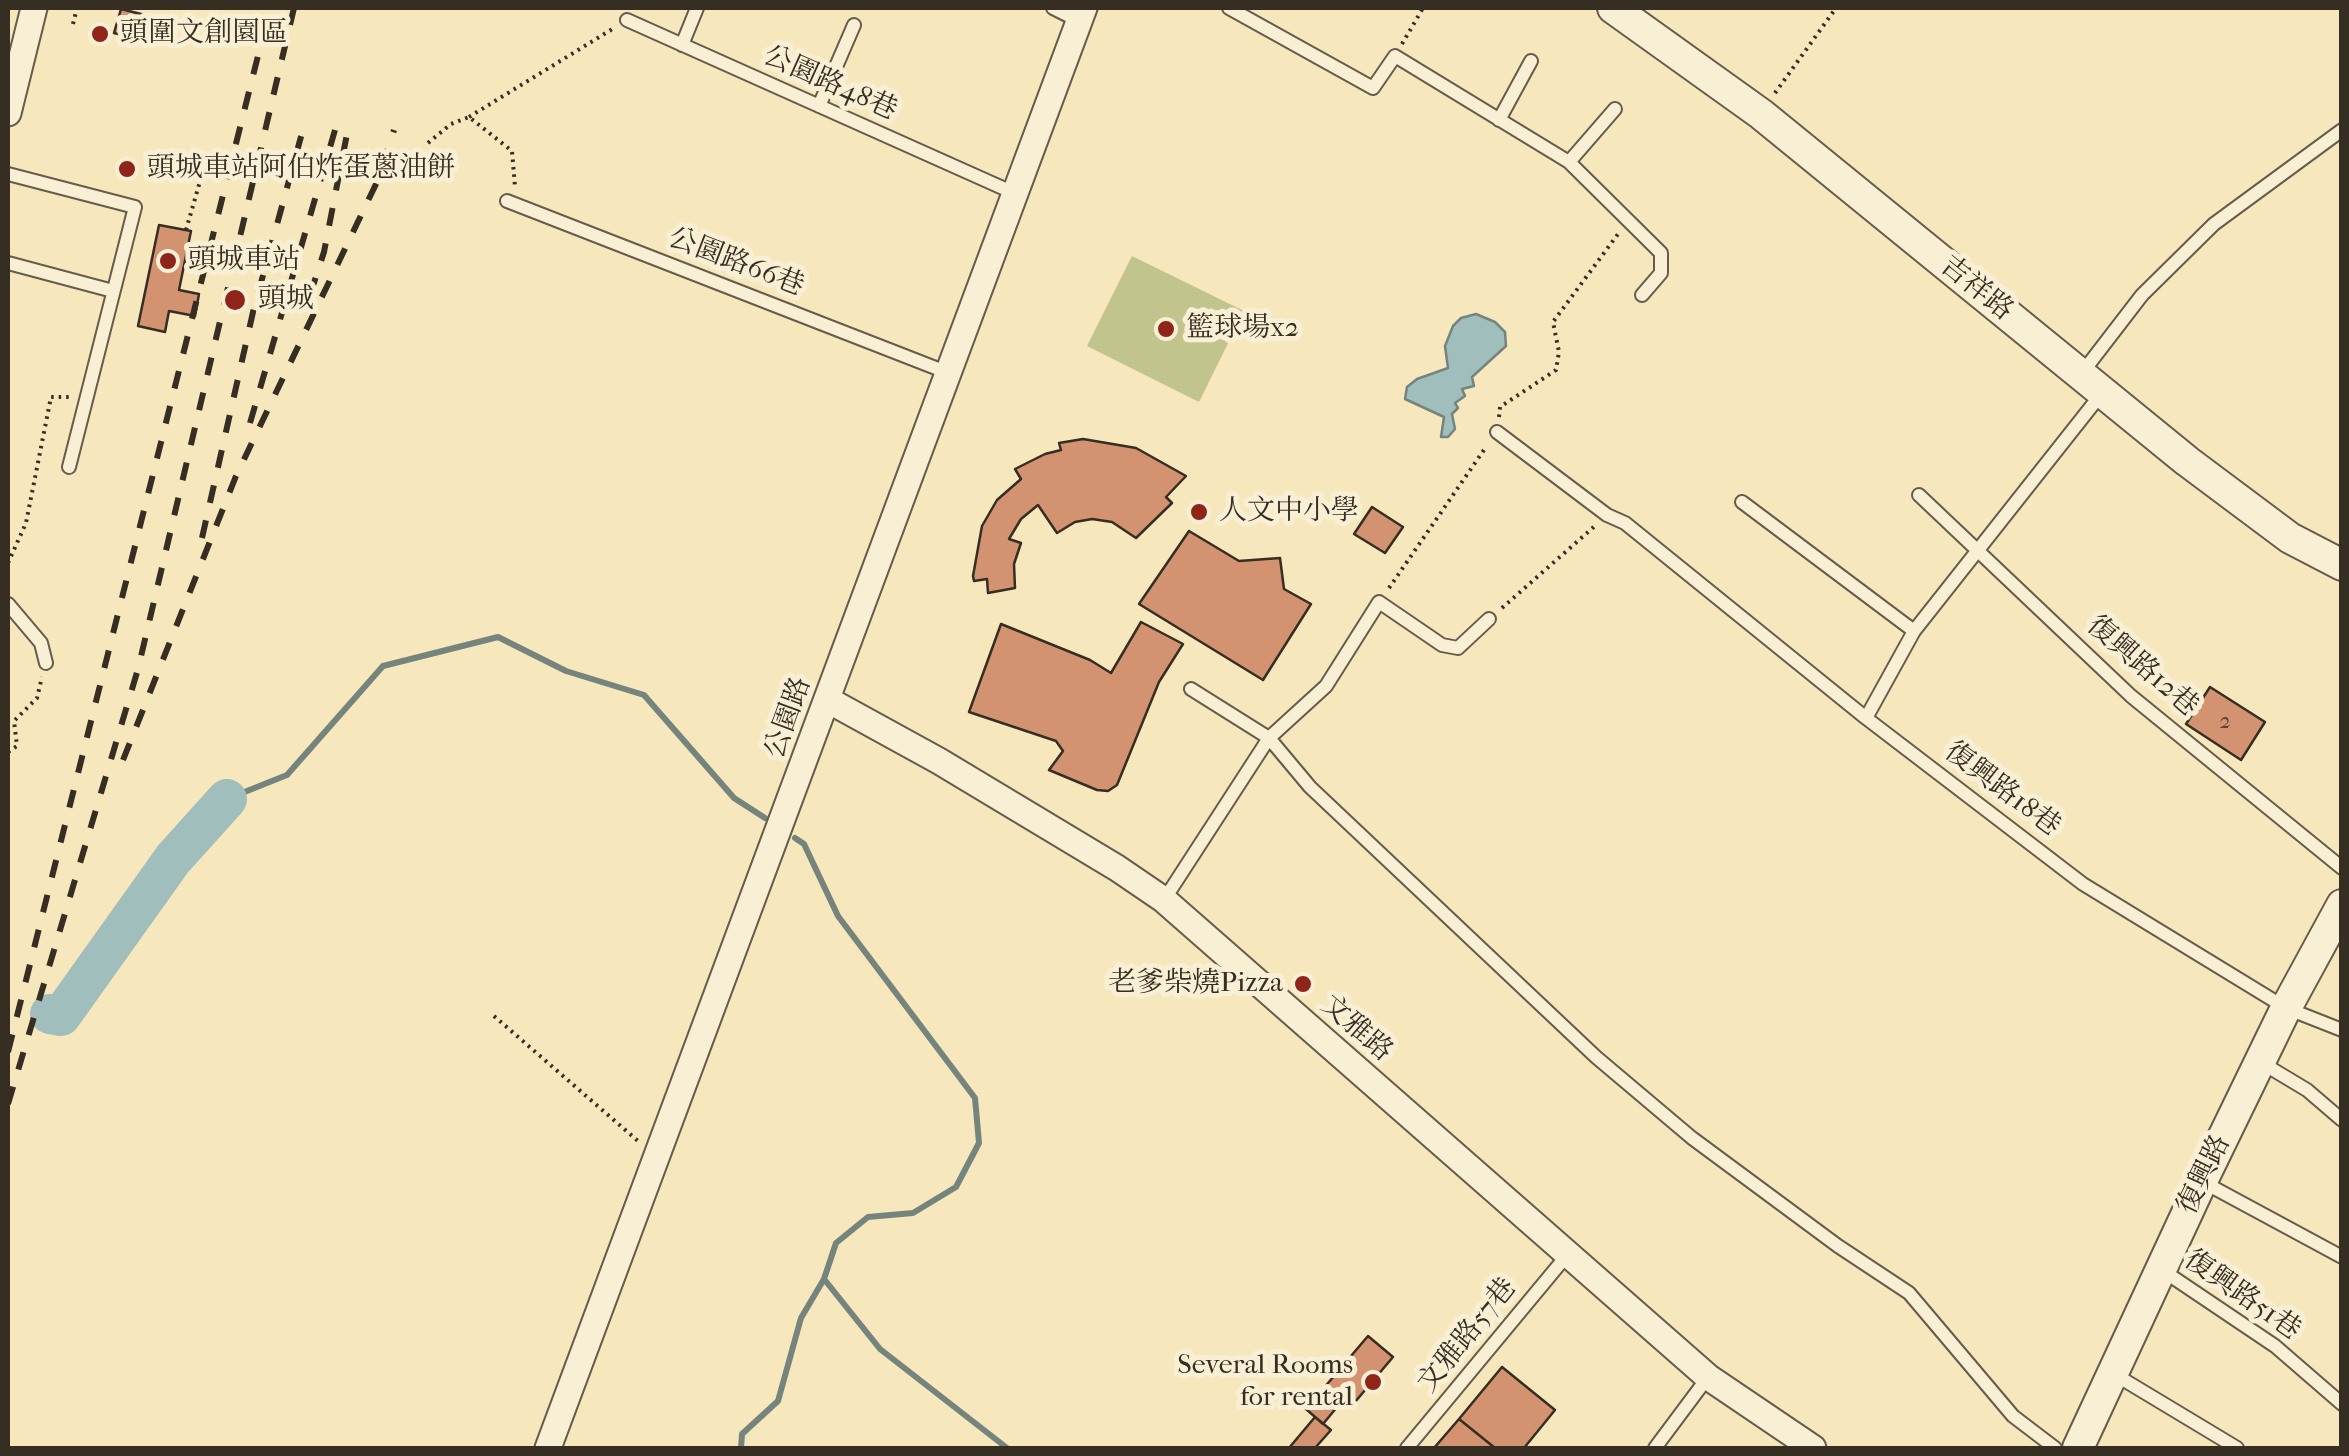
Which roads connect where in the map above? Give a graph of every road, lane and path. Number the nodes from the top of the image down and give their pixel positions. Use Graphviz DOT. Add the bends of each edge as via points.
graph roads {
  1 [pos="34,8"];
  2 [pos="77,8"];
  3 [pos="697,8"];
  4 [pos="1052,8"];
  5 [pos="1230,8"];
  6 [pos="1423,8"];
  7 [pos="1615,8"];
  8 [pos="1836,8"];
  9 [pos="1082,14"];
  10 [pos="627,20"];
  11 [pos="73,24"];
  12 [pos="854,25"];
  13 [pos="682,45"];
  14 [pos="1395,56"];
  15 [pos="1532,61"];
  16 [pos="819,106"];
  17 [pos="1615,109"];
  18 [pos="8,113"];
  19 [pos="1761,114"];
  20 [pos="469,117"];
  21 [pos="1499,120"];
  22 [pos="2339,135"];
  23 [pos="428,143"];
  24 [pos="1569,162"];
  25 [pos="205,164"];
  26 [pos="8,174"];
  27 [pos="1014,193"];
  28 [pos="507,201"];
  29 [pos="1628,217"];
  30 [pos="186,230"];
  31 [pos="8,263"];
  32 [pos="113,290"];
  33 [pos="1642,295"];
  34 [pos="946,372"];
  35 [pos="2092,384"];
  36 [pos="86,400"];
  37 [pos="1498,432"];
  38 [pos="69,466"];
  39 [pos="1919,495"];
  40 [pos="1742,502"];
  41 [pos="1607,515"];
  42 [pos="1977,550"];
  43 [pos="8,562"];
  44 [pos="2342,565"];
  45 [pos="1379,602"];
  46 [pos="8,604"];
  47 [pos="1489,619"];
  48 [pos="1914,630"];
  49 [pos="46,663"];
  50 [pos="1191,689"];
  51 [pos="828,700"];
  52 [pos="1866,718"];
  53 [pos="1269,738"];
  54 [pos="8,752"];
  55 [pos="2342,868"];
  56 [pos="1164,900"];
  57 [pos="2342,905"];
  58 [pos="2286,1008"];
  59 [pos="494,1016"];
  60 [pos="2342,1030"];
  61 [pos="2260,1062"];
  62 [pos="2342,1120"];
  63 [pos="657,1157"];
  64 [pos="2202,1182"];
  65 [pos="1568,1254"];
  66 [pos="2342,1257"];
  67 [pos="2160,1268"];
  68 [pos="2112,1373"];
  69 [pos="1708,1377"];
  70 [pos="2342,1404"];
  71 [pos="548,1448"];
  72 [pos="1407,1448"];
  73 [pos="1655,1448"];
  74 [pos="1812,1448"];
  75 [pos="2055,1448"];
  76 [pos="2078,1448"];
  77 [pos="2236,1448"];
  1 -- 18 [label="street"];
  2 -- 11 [label="path"];
  3 -- 13 [label="lane"];
  4 -- 9 [label="lane"];
  5 -- 14 [label="lane" via="1372,88"];
  6 -- 14 [label="path"];
  7 -- 19 [label="street, 吉祥路"];
  8 -- 19 [label="path"];
  9 -- 27 [label="street, 公園路"];
  10 -- 13 [label="lane, 公園路48巷"];
  10 -- 20 [label="path"];
  12 -- 16 [label="lane"];
  13 -- 16 [label="lane, 公園路48巷"];
  14 -- 21 [label="lane"];
  15 -- 21 [label="lane"];
  16 -- 27 [label="lane, 公園路48巷"];
  17 -- 24 [label="lane"];
  19 -- 35 [label="street, 吉祥路"];
  20 -- 23 [label="path"];
  20 -- 28 [label="path" via="512,151 515,188"];
  21 -- 24 [label="lane"];
  22 -- 35 [label="lane" via="2214,224 2142,296"];
  24 -- 29 [label="lane"];
  25 -- 30 [label="path"];
  26 -- 32 [label="lane" via="135,206"];
  27 -- 34 [label="street, 公園路"];
  28 -- 34 [label="lane, 公園路66巷"];
  29 -- 33 [label="lane" via="1661,252 1661,273"];
  29 -- 37 [label="path" via="1553,322 1556,370 1500,408"];
  31 -- 32 [label="lane"];
  32 -- 36 [label="lane"];
  34 -- 51 [label="street, 公園路"];
  35 -- 42 [label="lane"];
  35 -- 44 [label="street, 吉祥路" via="2290,538"];
  36 -- 38 [label="lane"];
  36 -- 43 [label="path" via="51,397 26,522"];
  37 -- 41 [label="lane, 復興路18巷"];
  37 -- 45 [label="path"];
  39 -- 42 [label="lane, 復興路12巷"];
  40 -- 48 [label="lane"];
  41 -- 47 [label="path"];
  41 -- 52 [label="lane, 復興路18巷"];
  42 -- 48 [label="lane"];
  42 -- 55 [label="lane, 復興路12巷" via="2131,696"];
  45 -- 47 [label="lane" via="1442,645 1458,648"];
  45 -- 53 [label="lane" via="1326,686"];
  46 -- 49 [label="lane" via="42,643"];
  48 -- 52 [label="lane"];
  49 -- 54 [label="path" via="37,698 14,720 18,746"];
  50 -- 53 [label="lane"];
  51 -- 56 [label="street, 文雅路" via="939,760"];
  51 -- 63 [label="street, 公園路"];
  52 -- 58 [label="lane, 復興路18巷" via="2084,884"];
  53 -- 56 [label="lane"];
  53 -- 75 [label="lane" via="1310,787 1596,1057 1692,1138 1909,1293 2013,1416"];
  56 -- 65 [label="street, 文雅路"];
  57 -- 58 [label="street, 復興路"];
  58 -- 60 [label="lane, 復興路18巷"];
  58 -- 61 [label="street, 復興路"];
  59 -- 63 [label="path"];
  61 -- 62 [label="lane"];
  61 -- 64 [label="street, 復興路"];
  63 -- 71 [label="street, 公園路"];
  64 -- 66 [label="lane"];
  64 -- 67 [label="street, 復興路"];
  65 -- 69 [label="street, 文雅路"];
  65 -- 72 [label="lane, 文雅路57巷"];
  67 -- 68 [label="street, 復興路"];
  67 -- 70 [label="lane, 復興路51巷" via="2275,1346"];
  68 -- 76 [label="street, 復興路"];
  68 -- 77 [label="lane"];
  69 -- 73 [label="lane"];
  69 -- 74 [label="street, 文雅路"];
}
